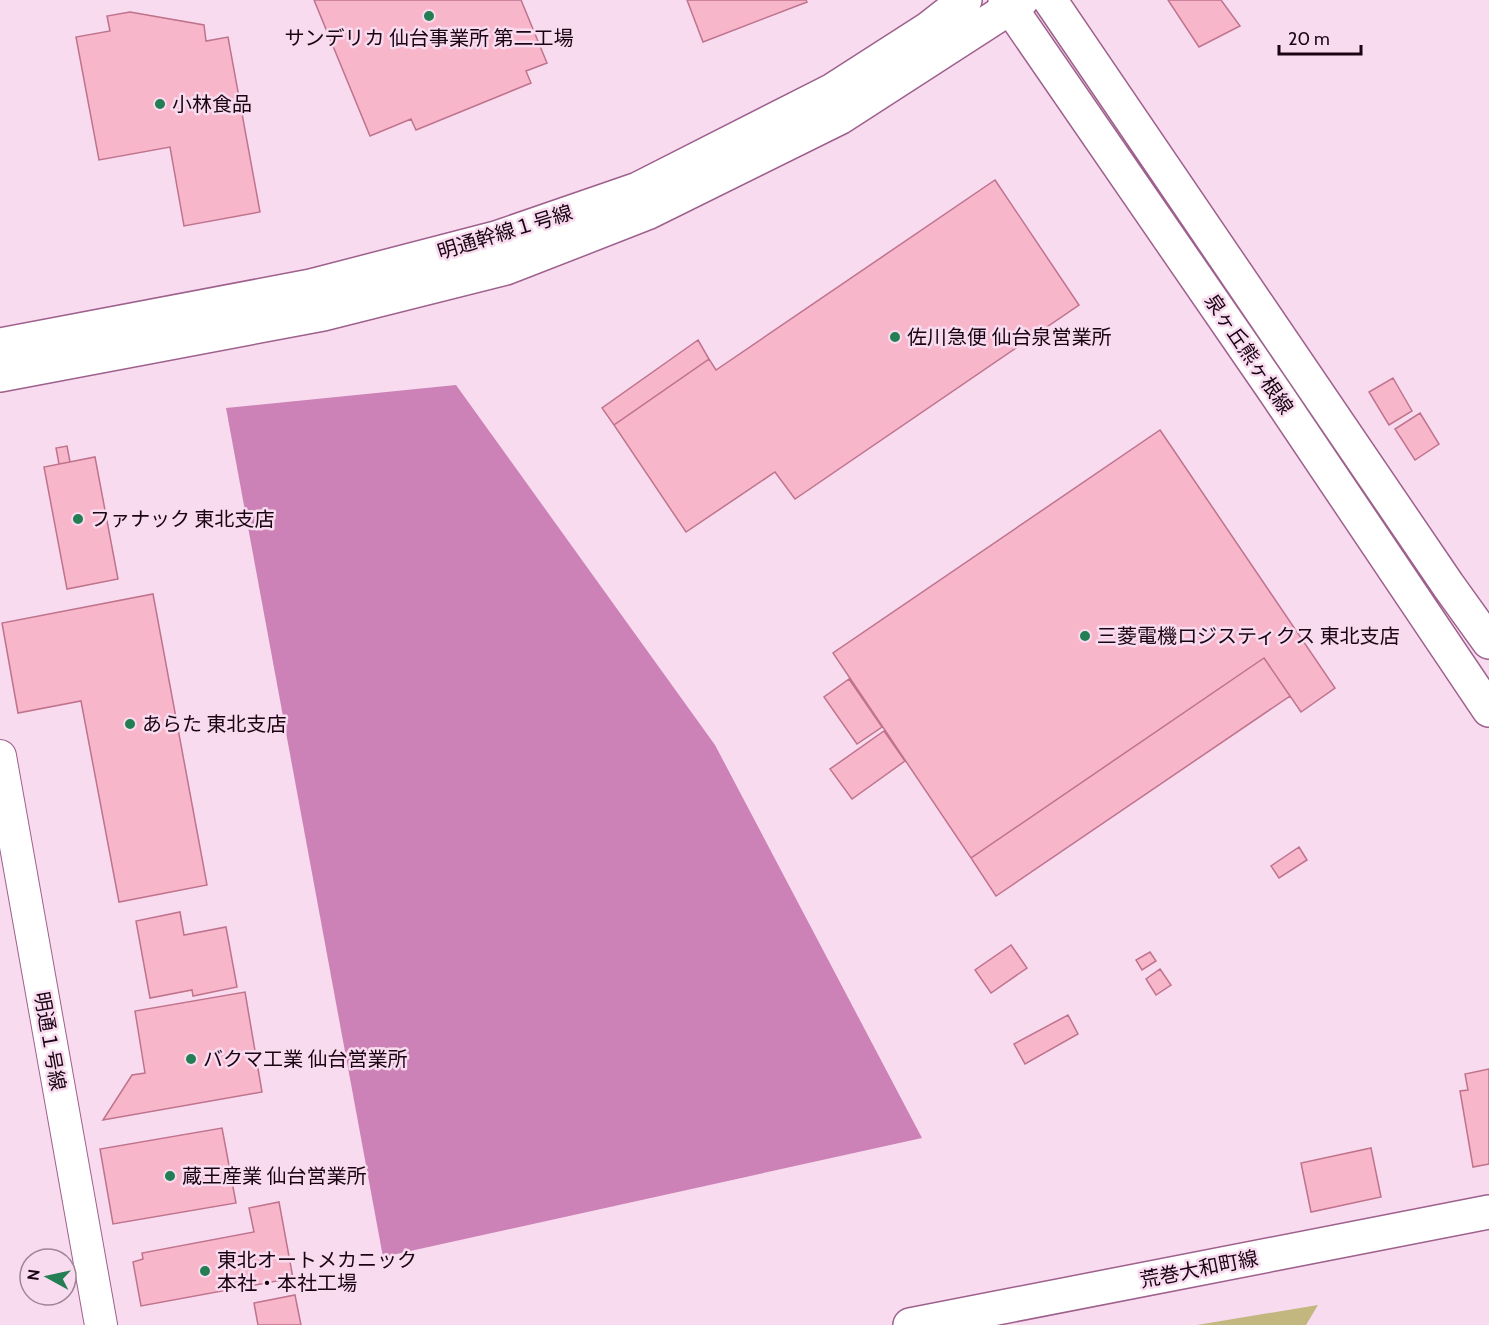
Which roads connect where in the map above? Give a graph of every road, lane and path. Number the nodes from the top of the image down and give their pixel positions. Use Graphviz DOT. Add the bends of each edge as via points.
graph roads {
  1 [pos="965,0"];
  2 [pos="1050,0"];
  3 [pos="1013,3"];
  4 [pos="0,345"];
  5 [pos="0,375"];
  6 [pos="1489,642"];
  7 [pos="1489,710"];
  8 [pos="0,756"];
  9 [pos="1489,1212"];
  10 [pos="101,1325"];
  11 [pos="910,1325"];
  1 -- 4 [label="street, 明通幹線１号線" via="928,29 833,90 638,189 496,238 311,286"];
  2 -- 6 [label="street, 泉ヶ丘熊ヶ根線"];
  3 -- 5 [label="street" via="841,117 647,213 506,268 323,314"];
  3 -- 7 [label="street, 泉ヶ丘熊ヶ根線"];
  8 -- 10 [label="street, 明通１号線"];
  9 -- 11 [label="street, 荒巻大和町線"];
}
